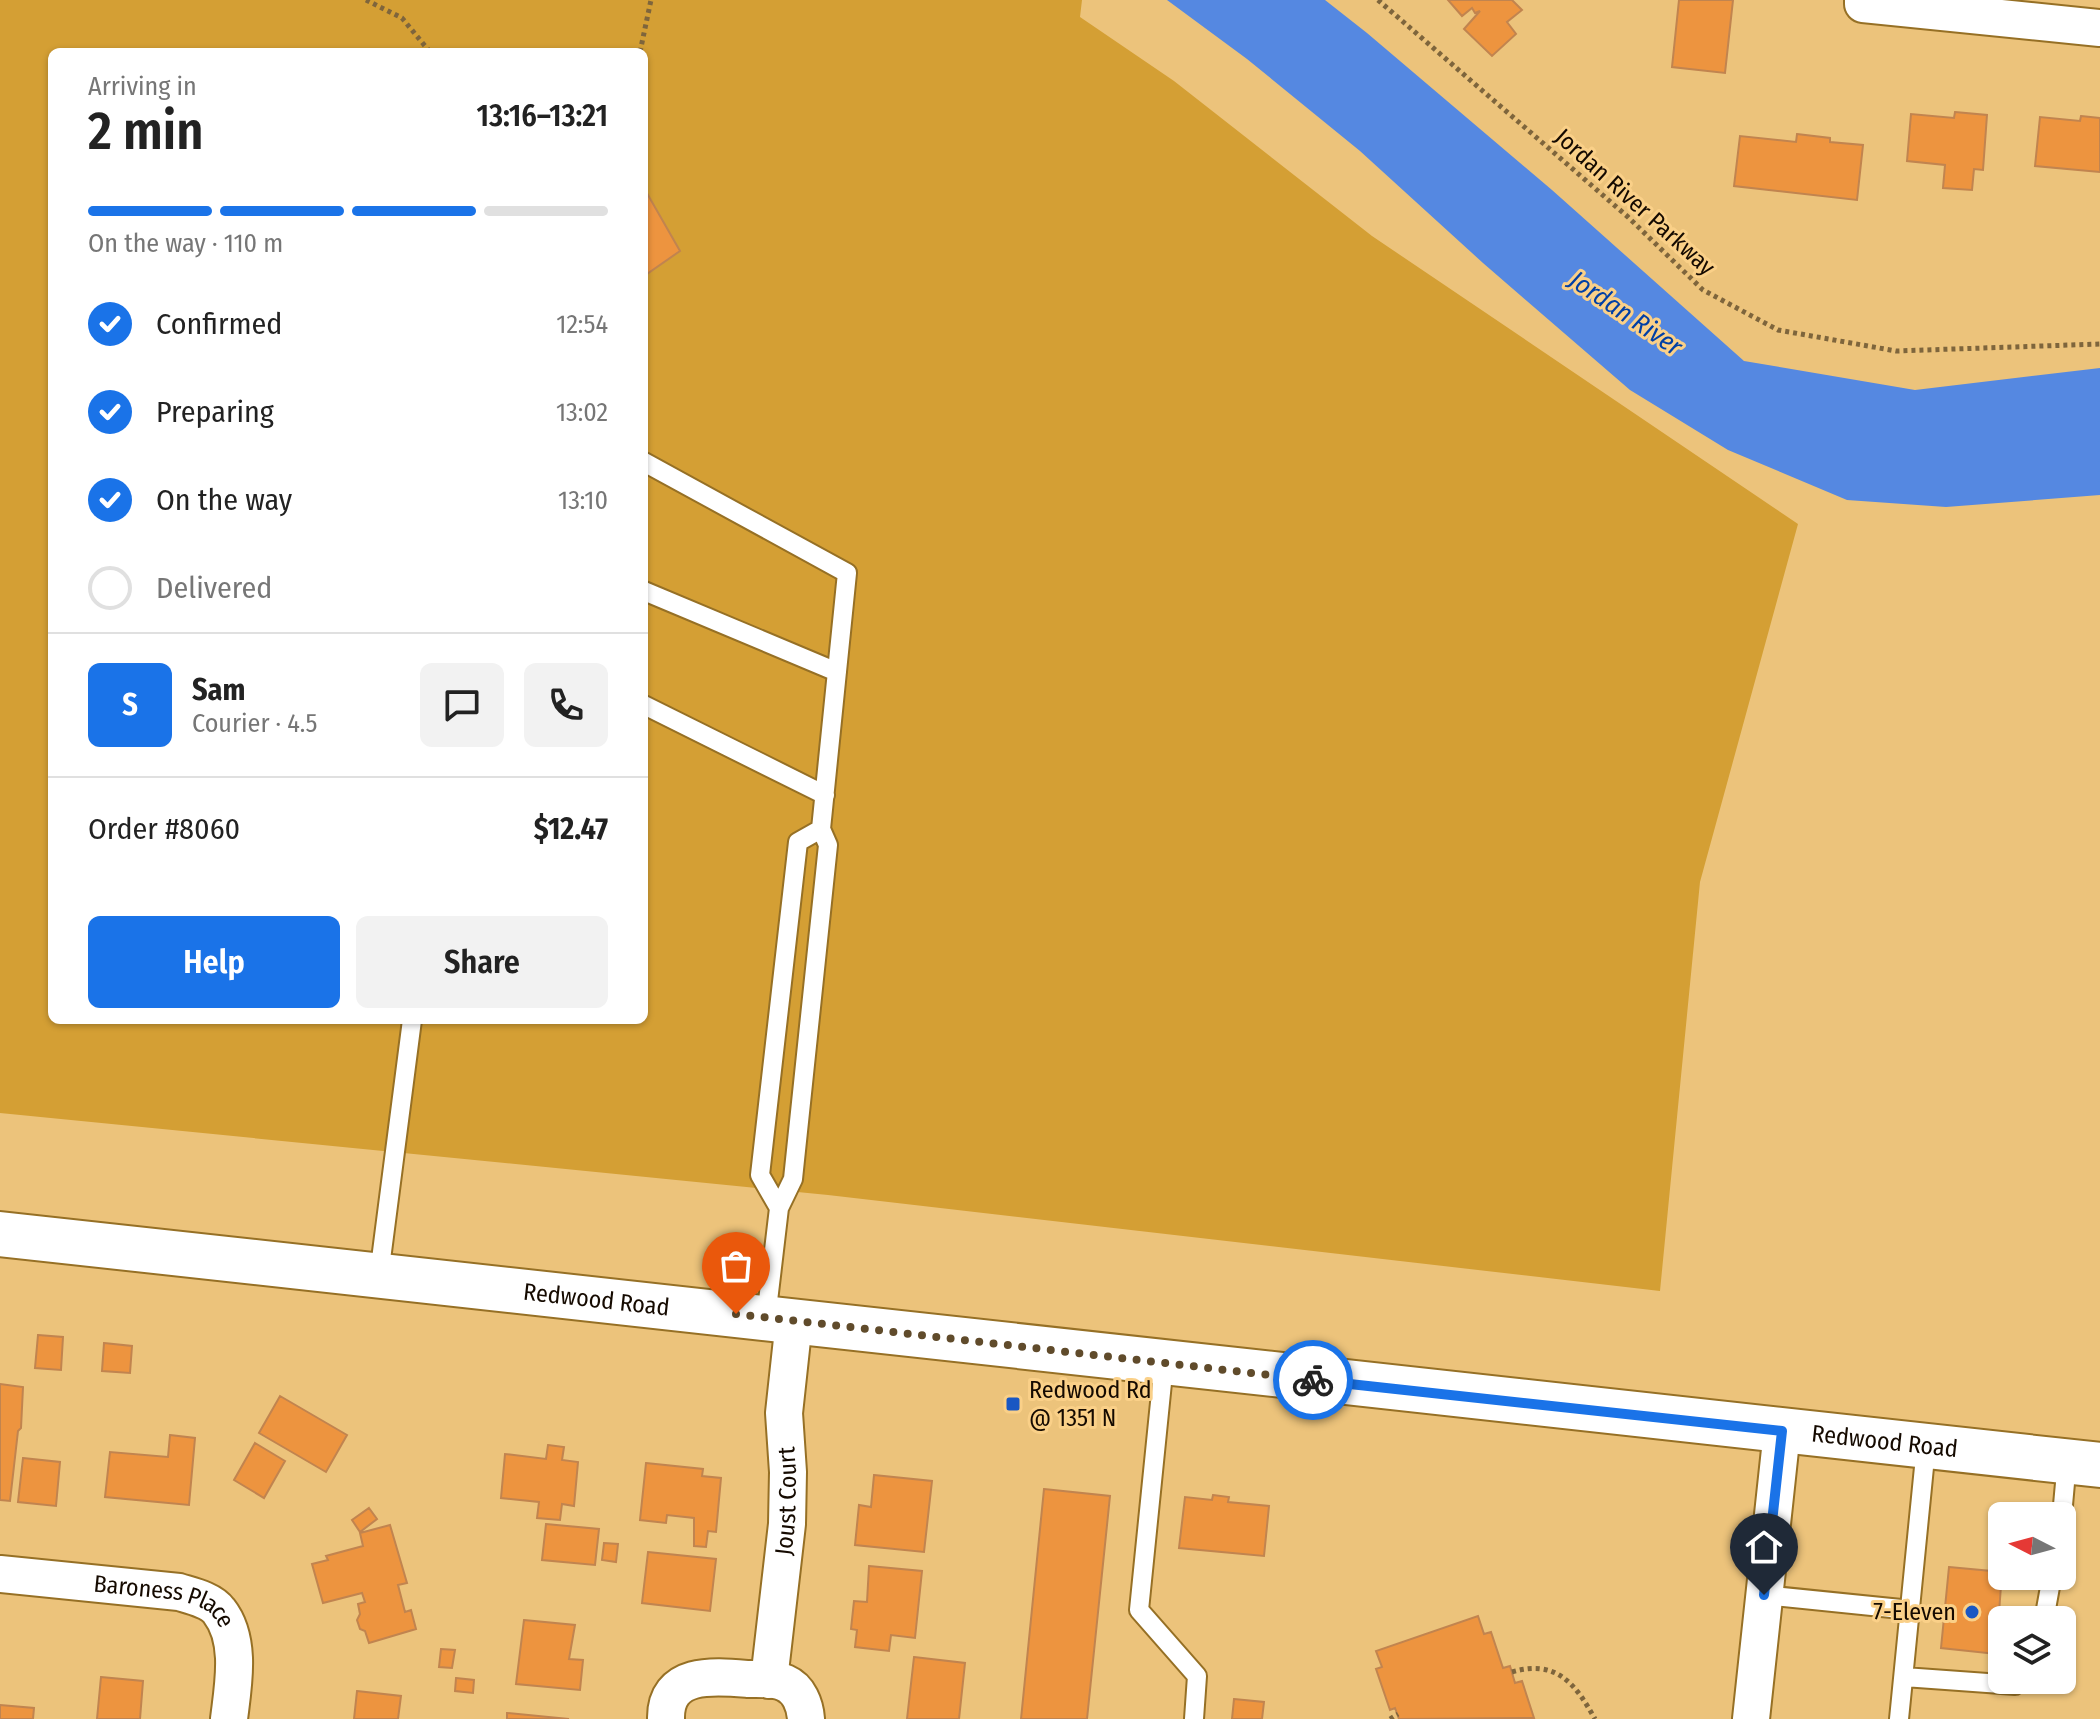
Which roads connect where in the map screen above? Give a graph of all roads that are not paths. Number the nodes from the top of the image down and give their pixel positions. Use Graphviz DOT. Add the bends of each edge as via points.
graph roads {
  1 [pos="1863,2"];
  2 [pos="2100,28"];
  3 [pos="648,464"];
  4 [pos="648,593"];
  5 [pos="837,672"];
  6 [pos="648,707"];
  7 [pos="825,795"];
  8 [pos="821,829"];
  9 [pos="411,1024"];
  10 [pos="779,1208"];
  11 [pos="0,1234"];
  12 [pos="379,1275"];
  13 [pos="780,1319"];
  14 [pos="1164,1363"];
  15 [pos="1782,1431"];
  16 [pos="1926,1447"];
  17 [pos="2084,1463"];
  18 [pos="2068,1502"];
  19 [pos="0,1574"];
  20 [pos="1764,1595"];
  21 [pos="1911,1610"];
  22 [pos="1904,1677"];
  23 [pos="769,1680"];
  24 [pos="1988,1683"];
  25 [pos="229,1719"];
  26 [pos="666,1719"];
  27 [pos="806,1719"];
  28 [pos="1194,1719"];
  29 [pos="1751,1719"];
  30 [pos="1899,1719"];
  1 -- 2 [label="street"];
  3 -- 5 [label="lane" via="847,573"];
  4 -- 5 [label="lane"];
  5 -- 7 [label="lane"];
  6 -- 7 [label="lane"];
  7 -- 8 [label="lane"];
  8 -- 10 [label="lane" via="828,845 793,1179"];
  8 -- 10 [label="lane" via="798,842 760,1175"];
  9 -- 12 [label="lane"];
  10 -- 13 [label="lane"];
  11 -- 12 [label="main road, Redwood Road"];
  12 -- 13 [label="main road, Redwood Road"];
  13 -- 14 [label="main road, Redwood Road"];
  13 -- 23 [label="street, Joust Court" via="787,1524"];
  14 -- 15 [label="main road, Redwood Road"];
  14 -- 28 [label="lane" via="1139,1610 1197,1676"];
  15 -- 16 [label="main road, Redwood Road"];
  15 -- 20 [label="street"];
  16 -- 17 [label="main road, Redwood Road"];
  16 -- 21 [label="lane"];
  17 -- 18 [label="lane"];
  19 -- 25 [label="street, Baroness Place" via="179,1592 206,1602 219,1611 232,1646"];
  20 -- 21 [label="lane"];
  20 -- 29 [label="street"];
  21 -- 22 [label="lane"];
  22 -- 24 [label="lane"];
  22 -- 30 [label="lane"];
  23 -- 26 [label="street" via="693,1679 669,1698"];
  23 -- 27 [label="street" via="786,1683 799,1694"];
}
